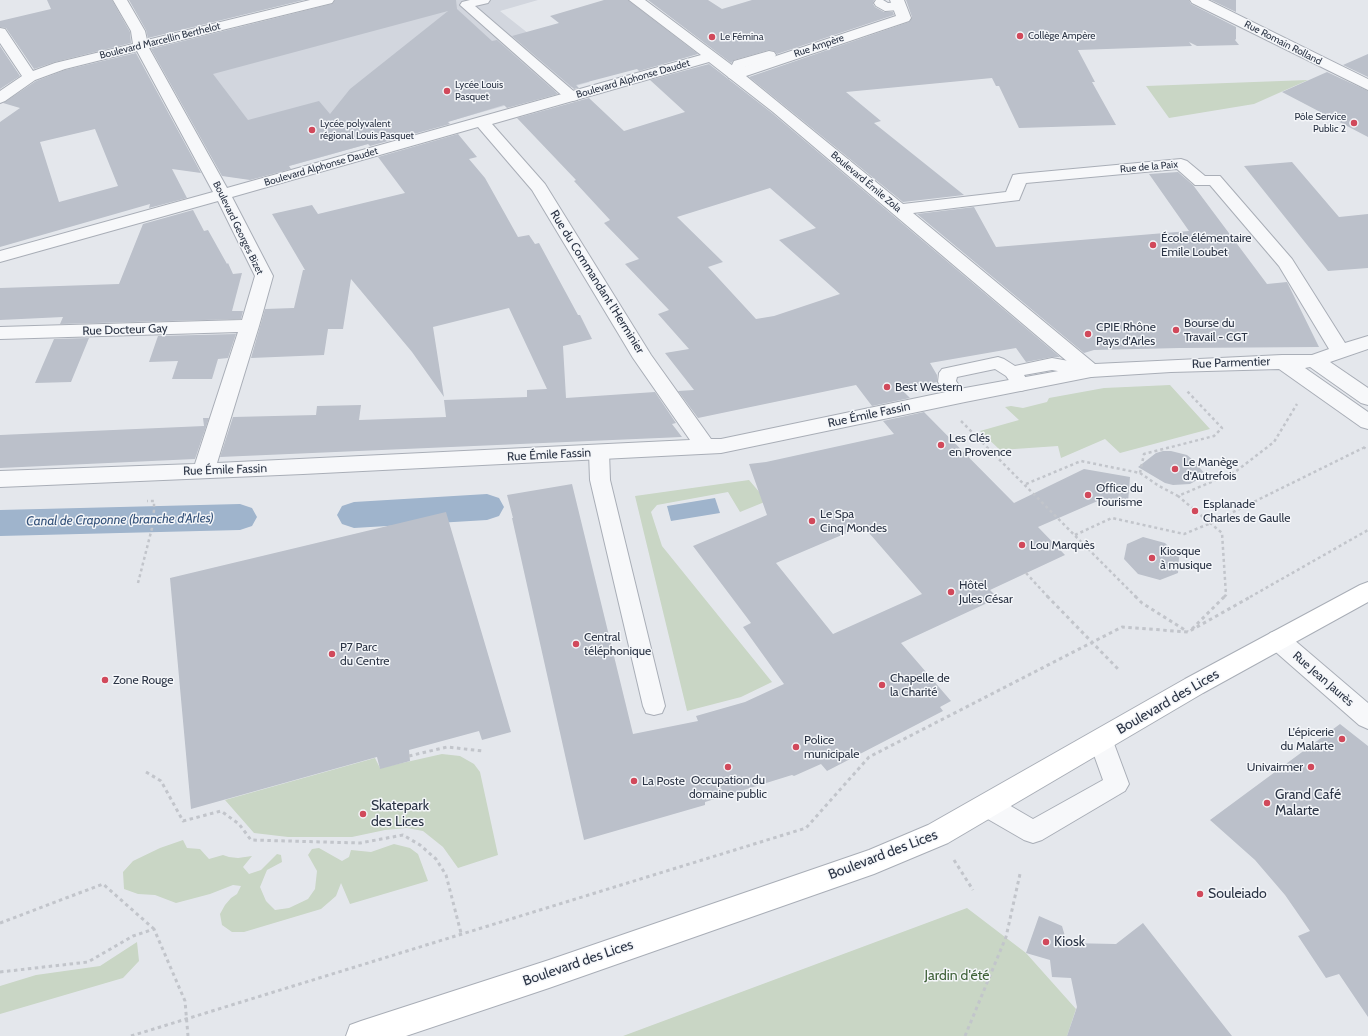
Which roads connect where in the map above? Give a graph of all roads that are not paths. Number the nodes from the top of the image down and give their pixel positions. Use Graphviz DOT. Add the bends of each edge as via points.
graph roads {
  1 [pos="120,0"];
  2 [pos="327,0"];
  3 [pos="484,0"];
  4 [pos="636,0"];
  5 [pos="1197,0"];
  6 [pos="880,3"];
  7 [pos="900,8"];
  8 [pos="0,32"];
  9 [pos="142,46"];
  10 [pos="5,50"];
  11 [pos="769,55"];
  12 [pos="711,57"];
  13 [pos="734,75"];
  14 [pos="30,77"];
  15 [pos="1368,85"];
  16 [pos="572,97"];
  17 [pos="0,98"];
  18 [pos="482,122"];
  19 [pos="223,194"];
  20 [pos="899,210"];
  21 [pos="0,257"];
  22 [pos="250,326"];
  23 [pos="0,334"];
  24 [pos="1368,342"];
  25 [pos="1341,352"];
  26 [pos="1282,361"];
  27 [pos="1314,361"];
  28 [pos="1091,371"];
  29 [pos="1368,398"];
  30 [pos="1340,403"];
  31 [pos="1368,422"];
  32 [pos="1363,440"];
  33 [pos="706,447"];
  34 [pos="599,452"];
  35 [pos="204,470"];
  36 [pos="0,479"];
  37 [pos="1368,591"];
  38 [pos="1278,640"];
  39 [pos="654,706"];
  40 [pos="1368,718"];
  41 [pos="1101,741"];
  42 [pos="988,806"];
  43 [pos="361,1036"];
  1 -- 9 [label="street, Boulevard Georges Bizet" via="138,31"];
  2 -- 9 [label="street, Boulevard Marcellin Berthelot"];
  3 -- 16 [label="lane" via="466,6"];
  4 -- 12 [label="street, Boulevard Émile Zola"];
  5 -- 15 [label="street, Rue Romain Rolland"];
  6 -- 7 [label="lane" via="885,7"];
  7 -- 13 [label="street, Rue Ampère"];
  8 -- 10 [label="street"];
  9 -- 14 [label="street, Boulevard Marcellin Berthelot" via="60,66"];
  9 -- 19 [label="street, Boulevard Georges Bizet"];
  10 -- 14 [label="street"];
  11 -- 13 [label="lane" via="739,64"];
  12 -- 13 [label="street, Boulevard Émile Zola"];
  12 -- 16 [label="street, Boulevard Alphonse Daudet"];
  13 -- 20 [label="street, Boulevard Émile Zola"];
  14 -- 17 [label="street, Boulevard Marcellin Berthelot"];
  16 -- 18 [label="street, Boulevard Alphonse Daudet"];
  18 -- 19 [label="street, Boulevard Alphonse Daudet"];
  18 -- 33 [label="street, Rue du Commandant l'Herminier" via="539,188 643,358"];
  19 -- 21 [label="street, Boulevard Alphonse Daudet"];
  19 -- 22 [label="street, Boulevard Georges Bizet" via="264,276"];
  20 -- 25 [label="street, Rue de la Paix" via="984,196 1013,196 1019,179 1181,164 1201,181 1214,180 1286,263"];
  20 -- 28 [label="street, Boulevard Émile Zola"];
  22 -- 23 [label="street, Rue Docteur Gay"];
  22 -- 35 [label="street, Boulevard Georges Bizet"];
  24 -- 25 [label="street, Rue Parmentier"];
  25 -- 27 [label="street, Rue Parmentier"];
  26 -- 27 [label="street, Rue Parmentier"];
  26 -- 28 [label="street, Rue Parmentier"];
  26 -- 30 [label="street"];
  27 -- 29 [label="street"];
  28 -- 33 [label="street, Rue Émile Fassin" via="1017,378 958,397"];
  30 -- 31 [label="street"];
  30 -- 32 [label="street" via="1360,424"];
  33 -- 34 [label="street, Rue Émile Fassin"];
  34 -- 35 [label="street, Rue Émile Fassin"];
  34 -- 39 [label="lane" via="600,480"];
  35 -- 36 [label="street, Rue Émile Fassin"];
  37 -- 38 [label="main road, Boulevard des Lices"];
  38 -- 40 [label="street, Rue Jean Jaurès"];
  38 -- 41 [label="main road, Boulevard des Lices"];
  41 -- 42 [label="main road, Boulevard des Lices"];
  41 -- 42 [label="lane" via="1117,784 1033,832"];
  42 -- 43 [label="main road, Boulevard des Lices" via="938,834 874,861 549,974"];
}
